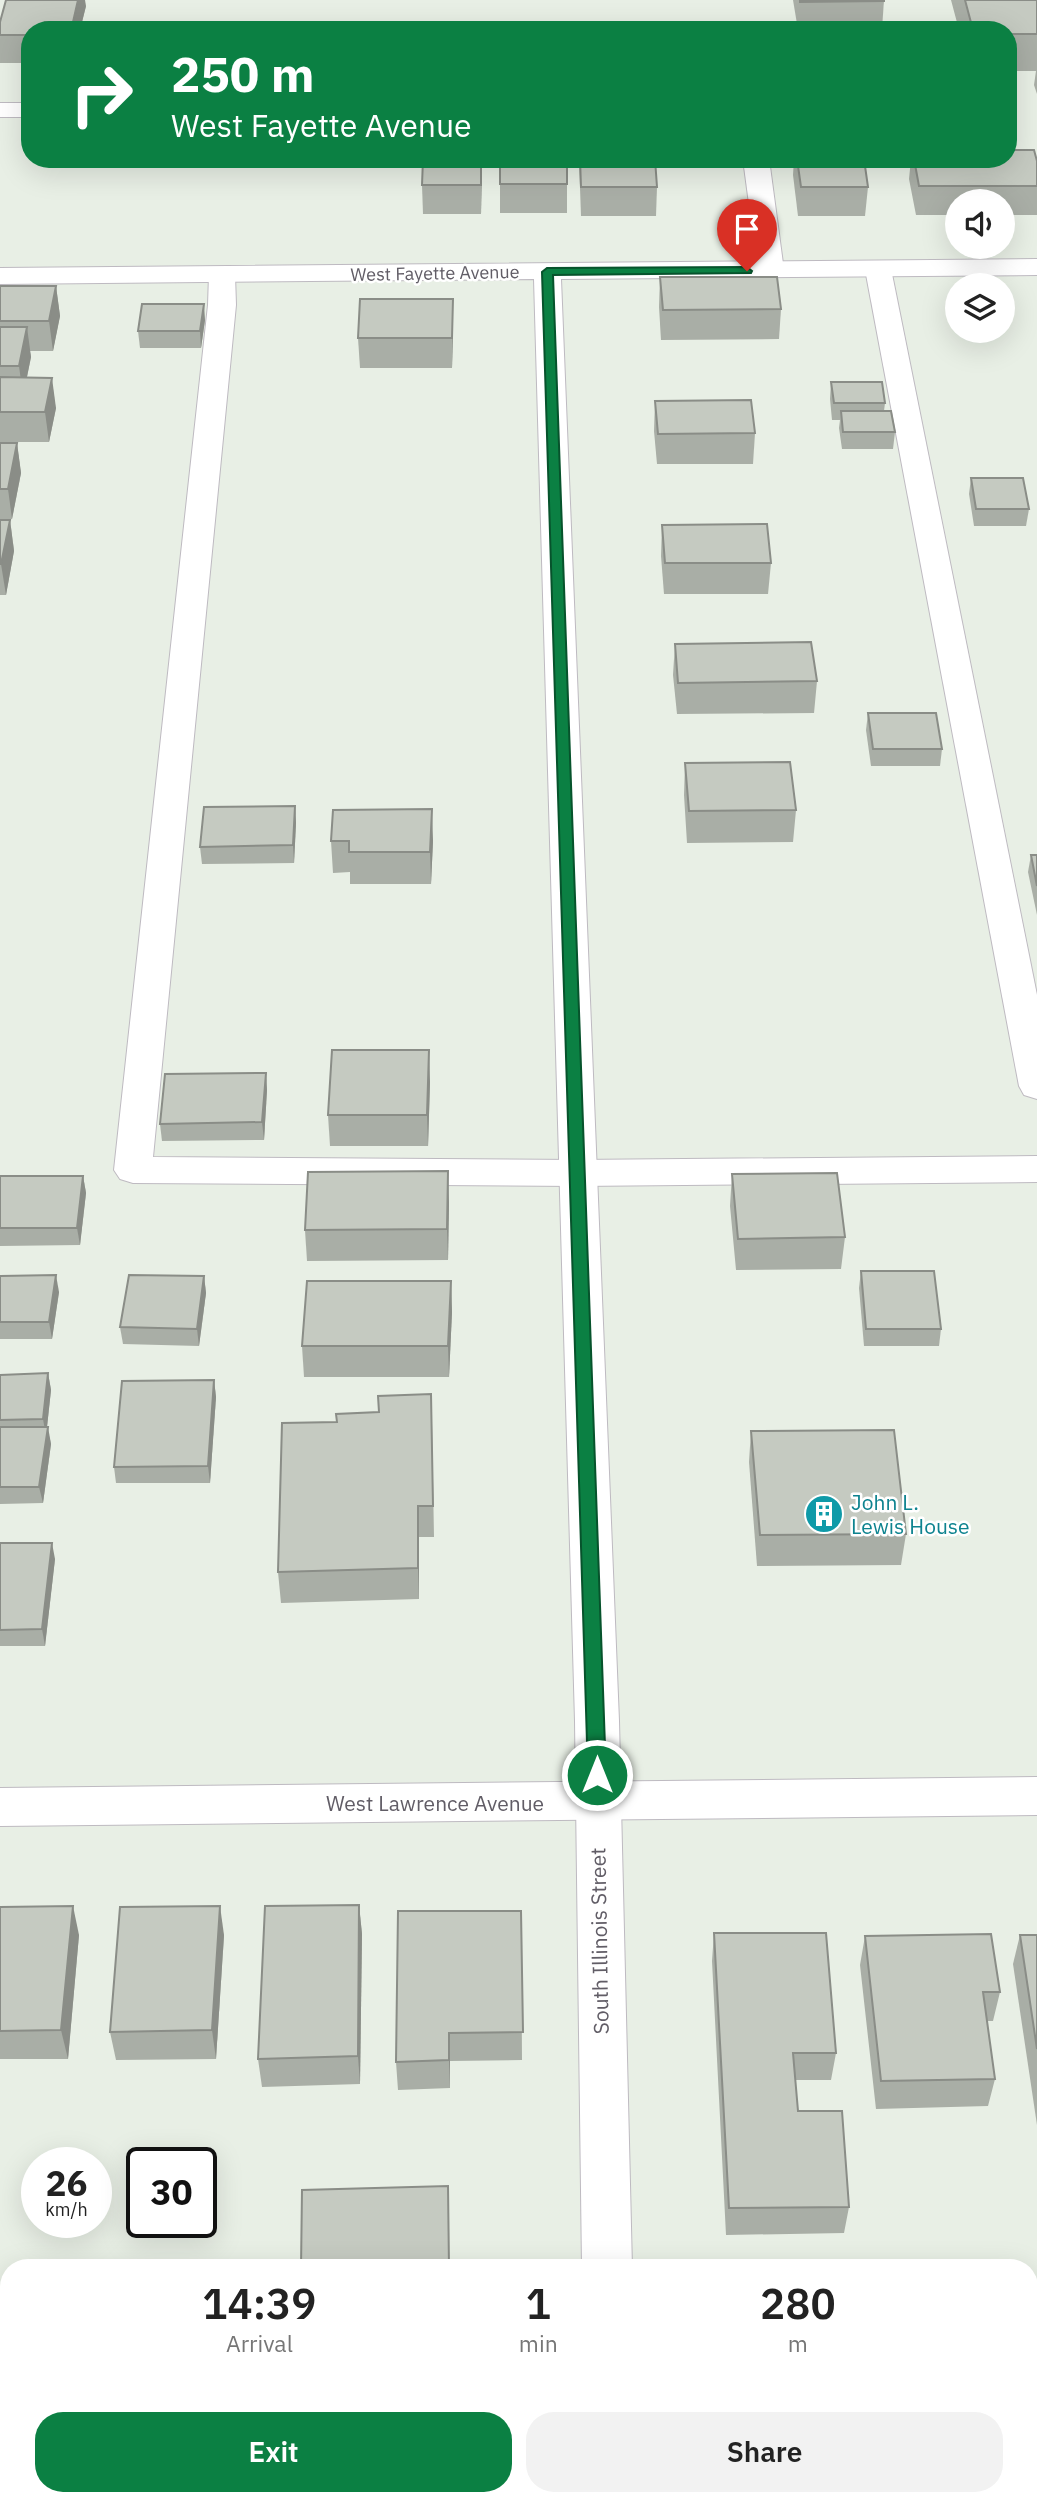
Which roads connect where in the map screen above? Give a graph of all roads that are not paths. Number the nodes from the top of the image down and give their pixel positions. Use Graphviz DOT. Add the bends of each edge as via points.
graph roads {
  1 [pos="0,110"];
  2 [pos="21,110"];
  3 [pos="757,168"];
  4 [pos="1037,267"];
  5 [pos="878,270"];
  6 [pos="771,271"];
  7 [pos="547,272"];
  8 [pos="222,275"];
  9 [pos="0,276"];
  10 [pos="1037,1086"];
  11 [pos="1037,1169"];
  12 [pos="577,1173"];
  13 [pos="1037,1796"];
  14 [pos="597,1802"];
  15 [pos="0,1807"];
  16 [pos="607,2259"];
  1 -- 2 [label="street"];
  3 -- 6 [label="street"];
  4 -- 5 [label="street, West Fayette Avenue"];
  5 -- 6 [label="street, West Fayette Avenue"];
  5 -- 10 [label="street"];
  6 -- 7 [label="street, West Fayette Avenue"];
  7 -- 8 [label="street, West Fayette Avenue"];
  7 -- 12 [label="street, South Illinois Street"];
  8 -- 9 [label="street, West Fayette Avenue"];
  8 -- 12 [label="street" via="133,1170"];
  11 -- 12 [label="street"];
  12 -- 14 [label="street, South Illinois Street"];
  13 -- 14 [label="street, West Lawrence Avenue"];
  14 -- 15 [label="street, West Lawrence Avenue"];
  14 -- 16 [label="street, South Illinois Street"];
}
